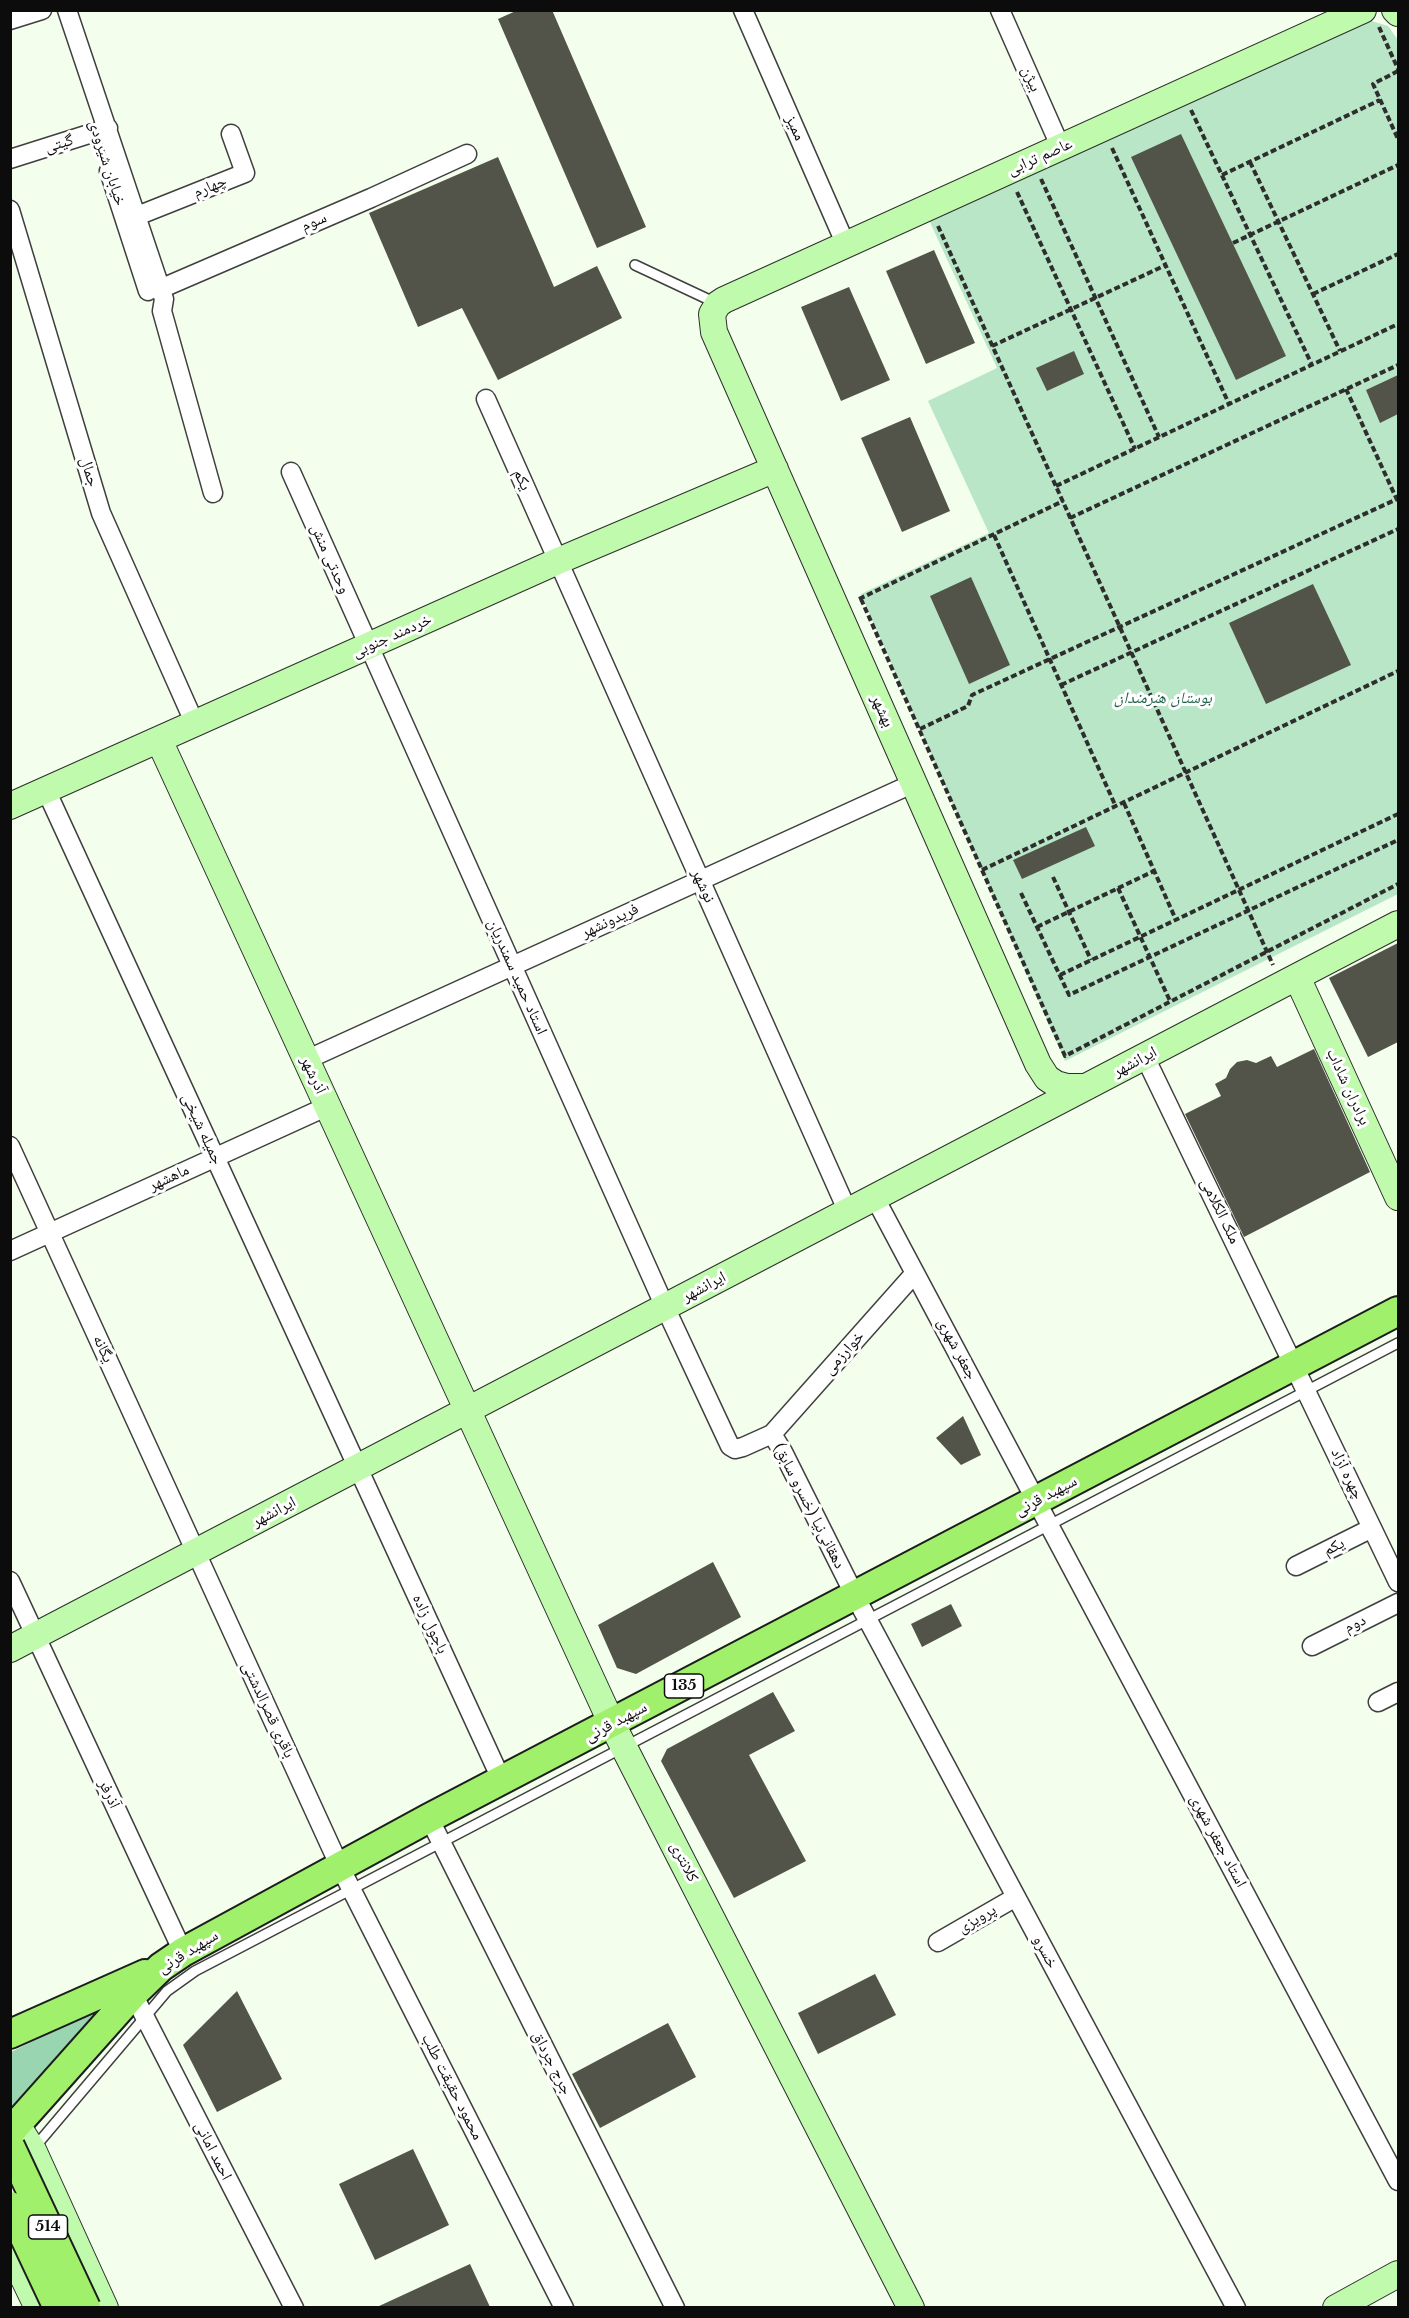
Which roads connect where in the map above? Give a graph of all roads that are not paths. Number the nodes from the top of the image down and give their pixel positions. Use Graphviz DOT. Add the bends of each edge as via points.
graph roads {
  1 [pos="42,10"];
  2 [pos="57,10"];
  3 [pos="67,10"];
  4 [pos="743,10"];
  5 [pos="1000,10"];
  6 [pos="1383,15"];
  7 [pos="10,20"];
  8 [pos="102,130"];
  9 [pos="231,134"];
  10 [pos="1061,148"];
  11 [pos="467,154"];
  12 [pos="10,159"];
  13 [pos="10,210"];
  14 [pos="137,216"];
  15 [pos="846,245"];
  16 [pos="635,265"];
  17 [pos="160,289"];
  18 [pos="718,303"];
  19 [pos="162,311"];
  20 [pos="486,399"];
  21 [pos="774,469"];
  22 [pos="291,472"];
  23 [pos="213,493"];
  24 [pos="558,561"];
  25 [pos="369,646"];
  26 [pos="195,724"];
  27 [pos="159,740"];
  28 [pos="914,783"];
  29 [pos="46,790"];
  30 [pos="10,806"];
  31 [pos="700,880"];
  32 [pos="1398,924"];
  33 [pos="512,966"];
  34 [pos="1290,981"];
  35 [pos="1145,1057"];
  36 [pos="306,1060"];
  37 [pos="1086,1087"];
  38 [pos="328,1106"];
  39 [pos="10,1146"];
  40 [pos="215,1157"];
  41 [pos="1398,1197"];
  42 [pos="875,1198"];
  43 [pos="848,1212"];
  44 [pos="50,1233"];
  45 [pos="10,1251"];
  46 [pos="915,1273"];
  47 [pos="665,1307"];
  48 [pos="1398,1311"];
  49 [pos="1398,1343"];
  50 [pos="1301,1378"];
  51 [pos="468,1410"];
  52 [pos="772,1434"];
  53 [pos="358,1468"];
  54 [pos="1044,1513"];
  55 [pos="1372,1528"];
  56 [pos="196,1552"];
  57 [pos="1296,1566"];
  58 [pos="10,1581"];
  59 [pos="1398,1582"];
  60 [pos="1398,1603"];
  61 [pos="861,1608"];
  62 [pos="35,1637"];
  63 [pos="1312,1646"];
  64 [pos="10,1649"];
  65 [pos="1398,1692"];
  66 [pos="1378,1702"];
  67 [pos="619,1736"];
  68 [pos="502,1781"];
  69 [pos="429,1818"];
  70 [pos="442,1843"];
  71 [pos="345,1878"];
  72 [pos="1016,1897"];
  73 [pos="938,1942"];
  74 [pos="172,1959"];
  75 [pos="139,2006"];
  76 [pos="10,2034"];
  77 [pos="18,2138"];
  78 [pos="10,2172"];
  79 [pos="1398,2181"];
  80 [pos="10,2206"];
  81 [pos="10,2218"];
  82 [pos="66,2221"];
  83 [pos="10,2250"];
  84 [pos="1398,2274"];
  85 [pos="43,2307"];
  86 [pos="86,2307"];
  87 [pos="105,2307"];
  88 [pos="294,2307"];
  89 [pos="564,2307"];
  90 [pos="675,2307"];
  91 [pos="911,2307"];
  92 [pos="1236,2307"];
  93 [pos="1336,2307"];
  1 -- 7 [label="street"];
  2 -- 8 [label="street, خیابان شیرودی"];
  3 -- 8 [label="street, خیابان شیرودی"];
  4 -- 15 [label="street, ممیز"];
  5 -- 10 [label="street, بیژن"];
  6 -- 10 [label="street, عاصم ترابی"];
  8 -- 12 [label="street, گیتی"];
  8 -- 14 [label="street, خیابان شیرودی"];
  8 -- 19 [label="street, خیابان شیرودی" via="152,303"];
  9 -- 14 [label="street, چهارم" via="245,173"];
  10 -- 15 [label="street, عاصم ترابی"];
  11 -- 17 [label="street, سوم"];
  13 -- 26 [label="street, جمال" via="101,513"];
  14 -- 17 [label="street, خیابان شیرودی"];
  15 -- 18 [label="street, عاصم ترابی"];
  16 -- 18 [label="lane"];
  17 -- 19 [label="street, خیابان شیرودی" via="164,299"];
  18 -- 21 [label="street, بهشهر" via="712,314 714,332"];
  19 -- 23 [label="street, خیابان شیرودی"];
  20 -- 24 [label="street, یکم"];
  21 -- 24 [label="street, خردمند جنوبی"];
  21 -- 28 [label="street, بهشهر"];
  22 -- 25 [label="street, وحدتی منش"];
  24 -- 25 [label="street, خردمند جنوبی"];
  24 -- 31 [label="street, نوشهر"];
  25 -- 26 [label="street, خردمند جنوبی"];
  25 -- 33 [label="street, استاد حمید سمندریان"];
  26 -- 27 [label="street, خردمند جنوبی"];
  27 -- 29 [label="street, خردمند جنوبی"];
  27 -- 36 [label="street, آذرشهر"];
  28 -- 31 [label="street, فریدونشهر"];
  28 -- 37 [label="street, بهشهر" via="1040,1069 1056,1084"];
  29 -- 30 [label="street, خردمند جنوبی"];
  29 -- 40 [label="street, جمیله شیخی"];
  31 -- 33 [label="street, فریدونشهر"];
  31 -- 43 [label="street, نوشهر"];
  32 -- 34 [label="street, ایرانشهر"];
  33 -- 36 [label="street, فریدونشهر"];
  33 -- 47 [label="street, استاد حمید سمندریان"];
  34 -- 35 [label="street, ایرانشهر"];
  34 -- 41 [label="street, برادران شاداب"];
  35 -- 37 [label="street, ایرانشهر"];
  35 -- 50 [label="street, ملک الکلامی"];
  36 -- 38 [label="street, آذرشهر"];
  37 -- 42 [label="street, ایرانشهر"];
  38 -- 40 [label="street, ماهشهر"];
  38 -- 51 [label="street, آذرشهر"];
  39 -- 44 [label="street, یگانه"];
  40 -- 44 [label="street, ماهشهر"];
  40 -- 53 [label="street, جمیله شیخی"];
  42 -- 43 [label="street, ایرانشهر"];
  42 -- 46 [label="street, جعفر شهری"];
  43 -- 47 [label="street, ایرانشهر"];
  44 -- 45 [label="street, ماهشهر"];
  44 -- 56 [label="street, یگانه"];
  46 -- 52 [label="street, خوارزمی"];
  46 -- 54 [label="street, جعفر شهری"];
  47 -- 51 [label="street, ایرانشهر"];
  47 -- 52 [label="street, دهقانی‌نیا (خسرو سابق)" via="729,1446 743,1447"];
  48 -- 50 [label="main road, سپهبد قرنی / 135"];
  49 -- 50 [label="lane"];
  50 -- 54 [label="main road, سپهبد قرنی / 135"];
  50 -- 55 [label="street, چهره آزاد"];
  51 -- 53 [label="street, ایرانشهر"];
  51 -- 67 [label="street, کلانتری"];
  52 -- 61 [label="street, دهقانی‌نیا (خسرو سابق)"];
  53 -- 56 [label="street, ایرانشهر"];
  53 -- 68 [label="street, باجول زاده"];
  54 -- 61 [label="main road, سپهبد قرنی / 135"];
  54 -- 79 [label="street, استاد جعفر شهری"];
  55 -- 57 [label="street, یکم"];
  55 -- 59 [label="street, چهره آزاد"];
  56 -- 62 [label="street, ایرانشهر"];
  56 -- 71 [label="street, باقری قصرالدشتی"];
  58 -- 62 [label="street, آذرفر"];
  60 -- 63 [label="street, دوم"];
  61 -- 67 [label="main road, سپهبد قرنی / 135"];
  61 -- 72 [label="street, خسرو"];
  62 -- 64 [label="street, ایرانشهر"];
  62 -- 74 [label="street, آذرفر"];
  65 -- 66 [label="street"];
  67 -- 68 [label="main road, سپهبد قرنی / 135"];
  67 -- 70 [label="lane"];
  67 -- 91 [label="street, کلانتری"];
  68 -- 69 [label="main road, سپهبد قرنی / 135"];
  69 -- 70 [label="street, جرج جرداق"];
  69 -- 71 [label="main road, سپهبد قرنی / 135"];
  70 -- 71 [label="lane"];
  70 -- 90 [label="street, جرج جرداق"];
  71 -- 74 [label="main road, سپهبد قرنی / 135"];
  71 -- 75 [label="lane"];
  71 -- 89 [label="street, محمود حقیقت طلب"];
  72 -- 73 [label="street, پرویزی"];
  72 -- 92 [label="street, خسرو"];
  74 -- 75 [label="main road, سپهبد قرنی / 135"];
  74 -- 76 [label="main road"];
  75 -- 77 [label="main road, سپهبد قرنی / 135"];
  75 -- 88 [label="street, احمد امانی"];
  77 -- 78 [label="street"];
  77 -- 82 [label="street"];
  77 -- 86 [label="main road, 514, bridge"];
  80 -- 85 [label="main road, 514, bridge"];
  81 -- 82 [label="street" via="18,2209 41,2202 53,2205"];
  82 -- 87 [label="street"];
  83 -- 85 [label="street"];
  84 -- 93 [label="street"];
}
